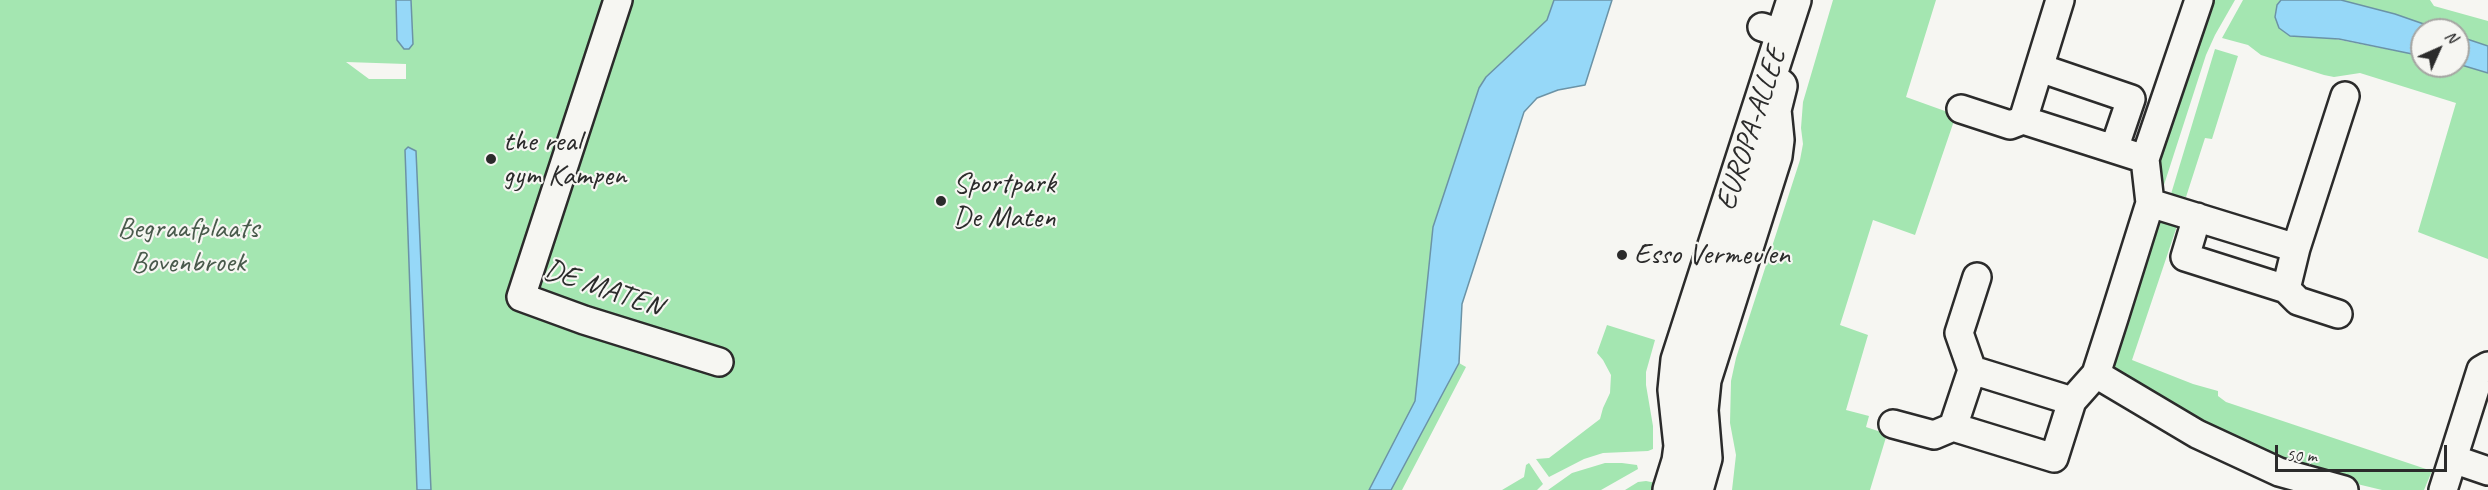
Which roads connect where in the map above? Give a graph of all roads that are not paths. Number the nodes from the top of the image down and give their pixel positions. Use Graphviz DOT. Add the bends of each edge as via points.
graph roads {
  1 [pos="618,0"];
  2 [pos="1794,0"];
  3 [pos="1807,0"];
  4 [pos="2060,0"];
  5 [pos="2199,0"];
  6 [pos="2040,68"];
  7 [pos="2345,96"];
  8 [pos="1960,109"];
  9 [pos="2023,120"];
  10 [pos="1734,149"];
  11 [pos="2114,149"];
  12 [pos="2145,159"];
  13 [pos="1754,202"];
  14 [pos="2150,202"];
  15 [pos="2197,217"];
  16 [pos="2295,248"];
  17 [pos="1977,277"];
  18 [pos="2286,289"];
  19 [pos="2338,314"];
  20 [pos="1692,328"];
  21 [pos="719,362"];
  22 [pos="2488,366"];
  23 [pos="1972,369"];
  24 [pos="2096,374"];
  25 [pos="2072,401"];
  26 [pos="1893,424"];
  27 [pos="1953,426"];
  28 [pos="2453,459"];
  29 [pos="2488,471"];
  30 [pos="1670,490"];
  31 [pos="1696,490"];
  32 [pos="2344,490"];
  33 [pos="2443,490"];
  1 -- 21 [label="street, DE MATEN" via="521,297"];
  2 -- 10 [label="main road, EUROPA-ALLEE" via="1772,31"];
  3 -- 13 [label="main road, EUROPA-ALLEE" via="1775,101 1776,150"];
  4 -- 6 [label="street"];
  5 -- 12 [label="street"];
  6 -- 9 [label="street"];
  6 -- 11 [label="street" via="2131,99"];
  7 -- 16 [label="street"];
  8 -- 9 [label="street" via="2010,125"];
  9 -- 11 [label="street"];
  10 -- 13 [label="street" via="1753,157 1756,163"];
  10 -- 20 [label="main road, EUROPA-ALLEE"];
  11 -- 12 [label="street"];
  12 -- 14 [label="street"];
  13 -- 20 [label="main road, EUROPA-ALLEE"];
  14 -- 15 [label="street"];
  14 -- 24 [label="street"];
  15 -- 16 [label="street"];
  15 -- 18 [label="street" via="2185,257"];
  16 -- 18 [label="street"];
  17 -- 23 [label="street" via="1959,333"];
  18 -- 19 [label="street" via="2298,301"];
  20 -- 30 [label="main road, EUROPA-ALLEE" via="1676,367 1681,446"];
  20 -- 31 [label="main road, EUROPA-ALLEE" via="1702,389 1705,458"];
  22 -- 28 [label="street" via="2481,370"];
  23 -- 25 [label="street"];
  23 -- 27 [label="street"];
  24 -- 25 [label="street"];
  24 -- 32 [label="street" via="2198,434 2278,472"];
  25 -- 27 [label="street" via="2054,458"];
  26 -- 27 [label="street" via="1934,435"];
  28 -- 29 [label="street"];
  28 -- 33 [label="street"];
}
